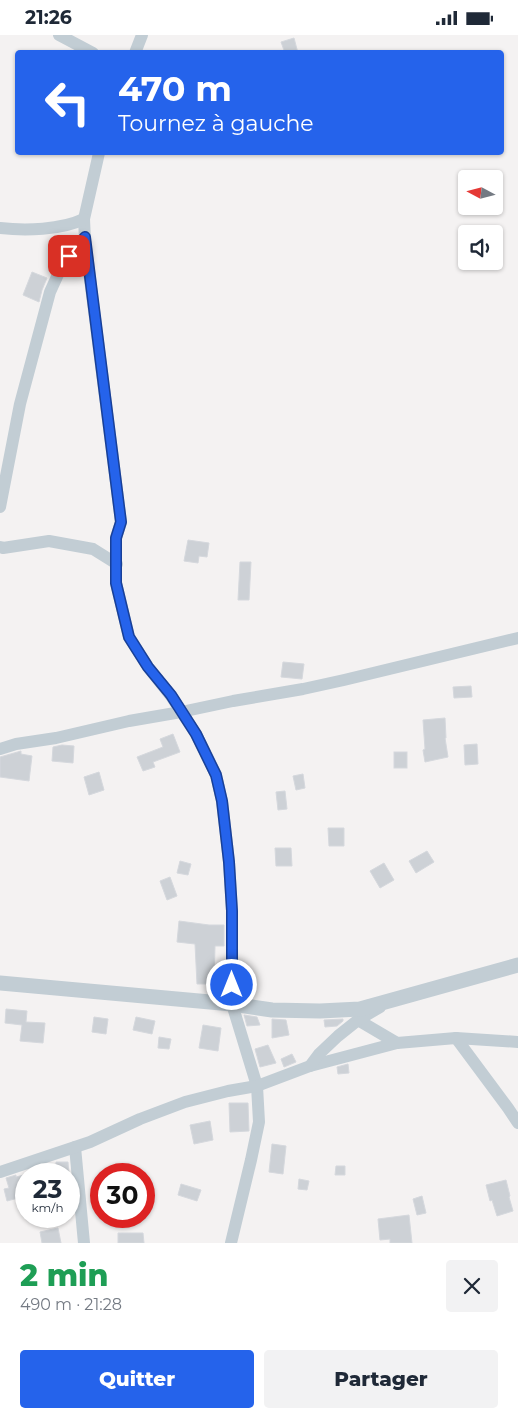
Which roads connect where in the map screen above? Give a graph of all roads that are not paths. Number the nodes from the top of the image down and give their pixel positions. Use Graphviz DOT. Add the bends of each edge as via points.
graph roads {
  1 [pos="59,35"];
  2 [pos="142,35"];
  3 [pos="87,50"];
  4 [pos="136,50"];
  5 [pos="100,155"];
  6 [pos="84,219"];
  7 [pos="0,228"];
  8 [pos="85,237"];
  9 [pos="0,507"];
  10 [pos="0,547"];
  11 [pos="116,564"];
  12 [pos="518,638"];
  13 [pos="182,712"];
  14 [pos="0,749"];
  15 [pos="518,965"];
  16 [pos="0,983"];
  17 [pos="388,1002"];
  18 [pos="232,1004"];
  19 [pos="358,1020"];
  20 [pos="456,1038"];
  21 [pos="518,1042"];
  22 [pos="397,1043"];
  23 [pos="310,1066"];
  24 [pos="257,1086"];
  25 [pos="518,1123"];
  26 [pos="74,1147"];
  27 [pos="0,1172"];
  28 [pos="84,1243"];
  29 [pos="231,1243"];
  1 -- 3 [label="street"];
  2 -- 4 [label="street"];
  5 -- 6 [label="street"];
  6 -- 7 [label="street" via="74,224 44,228"];
  6 -- 8 [label="street"];
  8 -- 9 [label="street" via="60,269 50,292 20,404"];
  8 -- 11 [label="street" via="121,522 116,538"];
  10 -- 11 [label="street" via="49,541 93,549"];
  11 -- 13 [label="street" via="116,583 129,637"];
  12 -- 13 [label="street" via="344,680"];
  13 -- 14 [label="street"];
  13 -- 18 [label="street" via="216,775 222,801 232,911"];
  15 -- 17 [label="street"];
  16 -- 18 [label="street"];
  17 -- 18 [label="street" via="360,1009 320,1011 272,1010"];
  17 -- 19 [label="street"];
  18 -- 24 [label="street"];
  19 -- 22 [label="street"];
  19 -- 23 [label="street"];
  20 -- 21 [label="street"];
  20 -- 22 [label="street"];
  20 -- 25 [label="street"];
  22 -- 23 [label="street"];
  23 -- 24 [label="street"];
  24 -- 26 [label="street" via="185,1102"];
  24 -- 29 [label="street" via="259,1122"];
  26 -- 27 [label="street"];
  26 -- 28 [label="street"];
}
